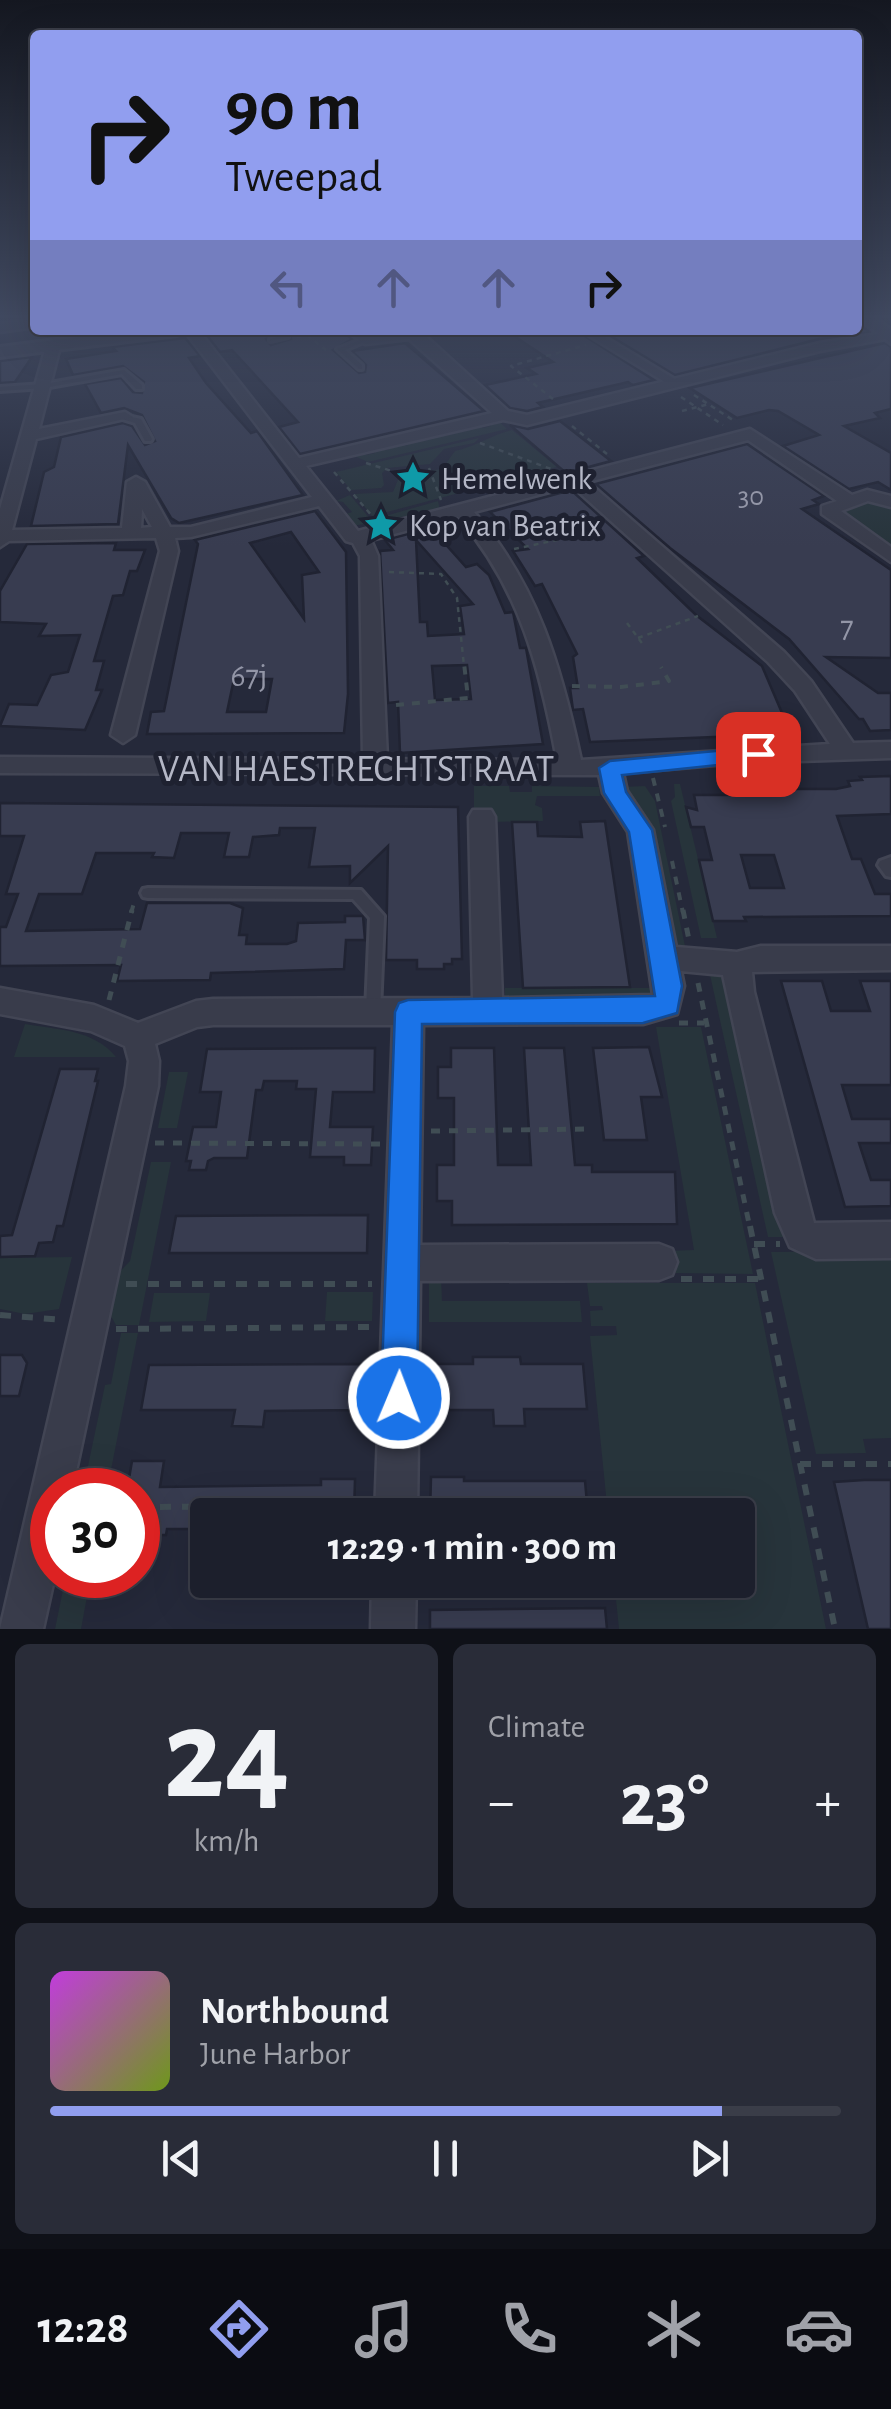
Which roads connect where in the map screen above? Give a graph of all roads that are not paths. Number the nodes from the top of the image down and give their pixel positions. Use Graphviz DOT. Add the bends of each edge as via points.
graph roads {
  1 [pos="42,394"];
  2 [pos="241,394"];
  3 [pos="480,394"];
  4 [pos="641,394"];
  5 [pos="503,415"];
  6 [pos="125,417"];
  7 [pos="32,434"];
  8 [pos="148,439"];
  9 [pos="295,464"];
  10 [pos="23,466"];
  11 [pos="0,467"];
  12 [pos="575,480"];
  13 [pos="324,500"];
  14 [pos="849,501"];
  15 [pos="891,502"];
  16 [pos="454,512"];
  17 [pos="131,532"];
  18 [pos="164,532"];
  19 [pos="2,538"];
  20 [pos="360,538"];
  21 [pos="891,556"];
  22 [pos="123,735"];
  23 [pos="891,750"];
  24 [pos="847,752"];
  25 [pos="0,765"];
  26 [pos="376,768"];
  27 [pos="610,768"];
  28 [pos="571,769"];
  29 [pos="482,817"];
  30 [pos="891,862"];
  31 [pos="891,872"];
  32 [pos="148,893"];
  33 [pos="891,958"];
  34 [pos="678,959"];
  35 [pos="737,964"];
  36 [pos="0,1002"];
  37 [pos="390,1012"];
  38 [pos="488,1012"];
  39 [pos="123,1030"];
  40 [pos="891,1240"];
  41 [pos="659,1262"];
  42 [pos="402,1274"];
  43 [pos="396,1498"];
  44 [pos="394,1598"];
  45 [pos="21,1629"];
  46 [pos="393,1629"];
  1 -- 7 [label="street"];
  2 -- 9 [label="street"];
  3 -- 5 [label="street"];
  4 -- 5 [label="street" via="520,420"];
  5 -- 9 [label="street"];
  6 -- 7 [label="street"];
  6 -- 8 [label="lane" via="138,420"];
  7 -- 10 [label="street"];
  9 -- 13 [label="street"];
  10 -- 11 [label="street"];
  10 -- 19 [label="street"];
  12 -- 14 [label="street" via="743,428"];
  12 -- 16 [label="street"];
  12 -- 24 [label="street" via="790,672"];
  13 -- 18 [label="street" via="191,532"];
  13 -- 20 [label="street"];
  14 -- 15 [label="street" via="876,496"];
  14 -- 21 [label="street" via="828,510"];
  16 -- 20 [label="street"];
  16 -- 28 [label="street" via="500,551 520,586 544,646"];
  17 -- 18 [label="street"];
  17 -- 18 [label="street" via="136,473"];
  17 -- 19 [label="street"];
  18 -- 22 [label="street" via="169,550"];
  20 -- 26 [label="street" via="368,549"];
  23 -- 24 [label="street, VAN HAESTRECHTSTRAAT"];
  24 -- 27 [label="street, VAN HAESTRECHTSTRAAT"];
  25 -- 26 [label="street, VAN HAESTRECHTSTRAAT"];
  26 -- 28 [label="street, VAN HAESTRECHTSTRAAT"];
  27 -- 28 [label="street, VAN HAESTRECHTSTRAAT"];
  27 -- 34 [label="street" via="615,793 640,830"];
  29 -- 38 [label="street"];
  30 -- 31 [label="lane"];
  32 -- 37 [label="lane" via="356,894 378,916"];
  33 -- 35 [label="street" via="761,958"];
  34 -- 35 [label="street"];
  34 -- 38 [label="street" via="667,1005 657,1010"];
  35 -- 40 [label="street" via="802,1236"];
  36 -- 39 [label="street"];
  37 -- 38 [label="street"];
  37 -- 39 [label="street" via="213,1012"];
  37 -- 42 [label="street" via="405,1137"];
  39 -- 45 [label="street" via="144,1061"];
  41 -- 42 [label="street"];
  42 -- 43 [label="street"];
  44 -- 46 [label="street"];
}
